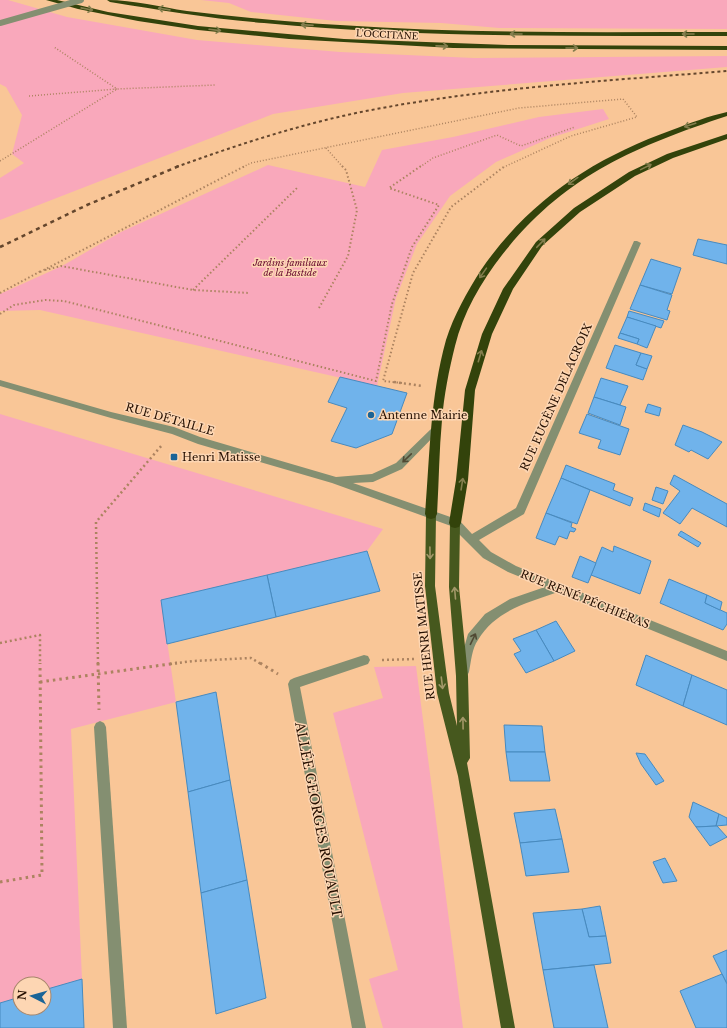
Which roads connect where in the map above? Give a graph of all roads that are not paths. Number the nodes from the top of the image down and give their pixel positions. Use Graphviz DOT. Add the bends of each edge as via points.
graph roads {
  1 [pos="49,0"];
  2 [pos="81,0"];
  3 [pos="110,0"];
  4 [pos="0,23"];
  5 [pos="727,34"];
  6 [pos="727,48"];
  7 [pos="727,114"];
  8 [pos="727,136"];
  9 [pos="637,243"];
  10 [pos="0,383"];
  11 [pos="435,430"];
  12 [pos="333,480"];
  13 [pos="431,514"];
  14 [pos="455,523"];
  15 [pos="472,539"];
  16 [pos="557,588"];
  17 [pos="727,656"];
  18 [pos="364,660"];
  19 [pos="462,676"];
  20 [pos="100,727"];
  21 [pos="464,776"];
  22 [pos="120,1028"];
  23 [pos="359,1028"];
  24 [pos="508,1028"];
  1 -- 6 [label="highway, L'OCCITANE, one-way" via="174,25 332,41 540,48"];
  2 -- 4 [label="street, bridge"];
  5 -- 3 [label="highway, L'OCCITANE, one-way" via="497,34 346,28 222,17"];
  7 -- 11 [label="highway, one-way" via="651,139 614,156 578,177 545,201 508,237 477,282 454,331 440,389"];
  14 -- 8 [label="highway, one-way" via="462,480 470,390 487,334 508,289 534,250 577,210 632,174 670,156"];
  9 -- 15 [label="street, RUE EUGÈNE DELACROIX" via="520,511"];
  10 -- 12 [label="street, RUE DÉTAILLE" via="174,431"];
  11 -- 12 [label="street, RUE DÉTAILLE, one-way" via="399,466 373,478"];
  11 -- 13 [label="highway"];
  12 -- 13 [label="street, RUE DÉTAILLE"];
  13 -- 14 [label="street, RUE DÉTAILLE"];
  13 -- 21 [label="main road, RUE HENRI MATISSE, one-way" via="430,586 443,693"];
  14 -- 15 [label="street, RUE RENÉ PÉCHIÉRAS"];
  19 -- 14 [label="main road, RUE HENRI MATISSE, one-way" via="454,587"];
  15 -- 16 [label="street, RUE RENÉ PÉCHIÉRAS" via="487,555 512,570"];
  16 -- 17 [label="street, RUE RENÉ PÉCHIÉRAS"];
  19 -- 16 [label="street, one-way" via="472,638 489,618 514,602"];
  18 -- 23 [label="street, ALLÉE GEORGES ROUAULT" via="294,684"];
  21 -- 19 [label="main road, RUE HENRI MATISSE, one-way"];
  20 -- 22 [label="street"];
  21 -- 24 [label="main road, RUE HENRI MATISSE"];
}
